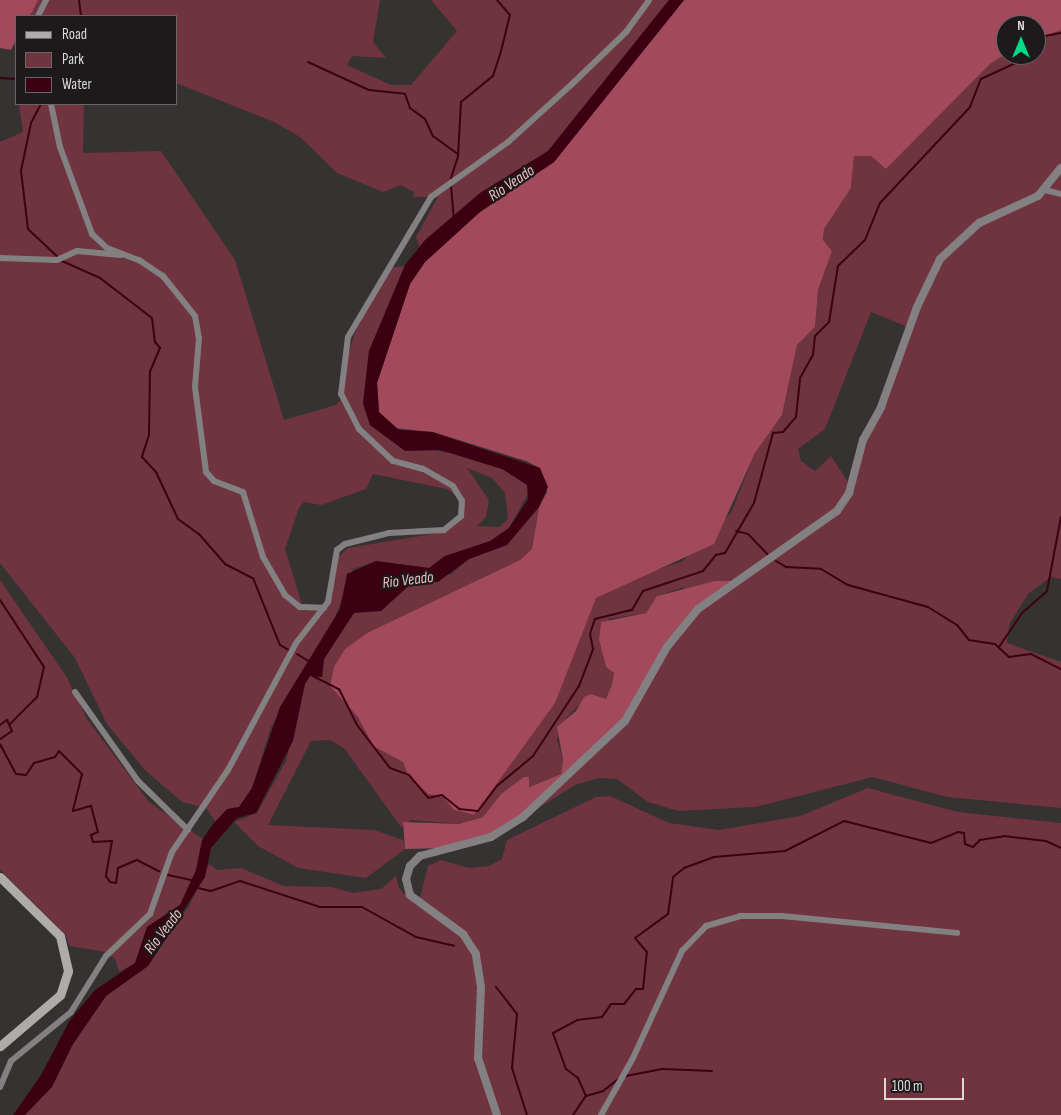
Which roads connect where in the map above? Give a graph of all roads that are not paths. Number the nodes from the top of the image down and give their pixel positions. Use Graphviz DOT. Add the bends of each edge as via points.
graph roads {
  1 [pos="46,0"];
  2 [pos="649,0"];
  3 [pos="38,15"];
  4 [pos="51,105"];
  5 [pos="1061,168"];
  6 [pos="1045,190"];
  7 [pos="1061,194"];
  8 [pos="125,255"];
  9 [pos="0,258"];
  10 [pos="324,608"];
  11 [pos="75,692"];
  12 [pos="188,830"];
  13 [pos="0,877"];
  14 [pos="957,933"];
  15 [pos="0,1046"];
  16 [pos="0,1087"];
  17 [pos="498,1115"];
  18 [pos="601,1115"];
  1 -- 3 [label="street"];
  2 -- 10 [label="street" via="626,32 508,142 431,197 353,328 343,356 341,384 352,418 369,443 393,461 423,469 453,486 462,512 444,530 396,532 341,546 333,558 332,592"];
  4 -- 8 [label="street" via="60,147 92,234 107,248"];
  5 -- 6 [label="street"];
  6 -- 7 [label="street"];
  6 -- 17 [label="street" via="978,223 940,259 917,307 881,407 863,440 853,484 837,511 698,609 667,647 625,721 523,817 491,837 420,856 410,866 406,879 410,895 463,934 476,954 481,987 478,1058"];
  8 -- 9 [label="street" via="77,251 57,260"];
  8 -- 10 [label="street" via="163,276 195,316 199,338 195,388 209,476 243,492 263,557 285,595 300,607"];
  10 -- 12 [label="street" via="296,643 228,770"];
  11 -- 12 [label="street" via="138,781"];
  12 -- 16 [label="street" via="169,858 150,914 106,956 71,1012 11,1061"];
  13 -- 15 [label="main road" via="60,936 68,971 60,995"];
  14 -- 18 [label="street" via="782,916 740,916 706,926 682,951 633,1058"];
}
